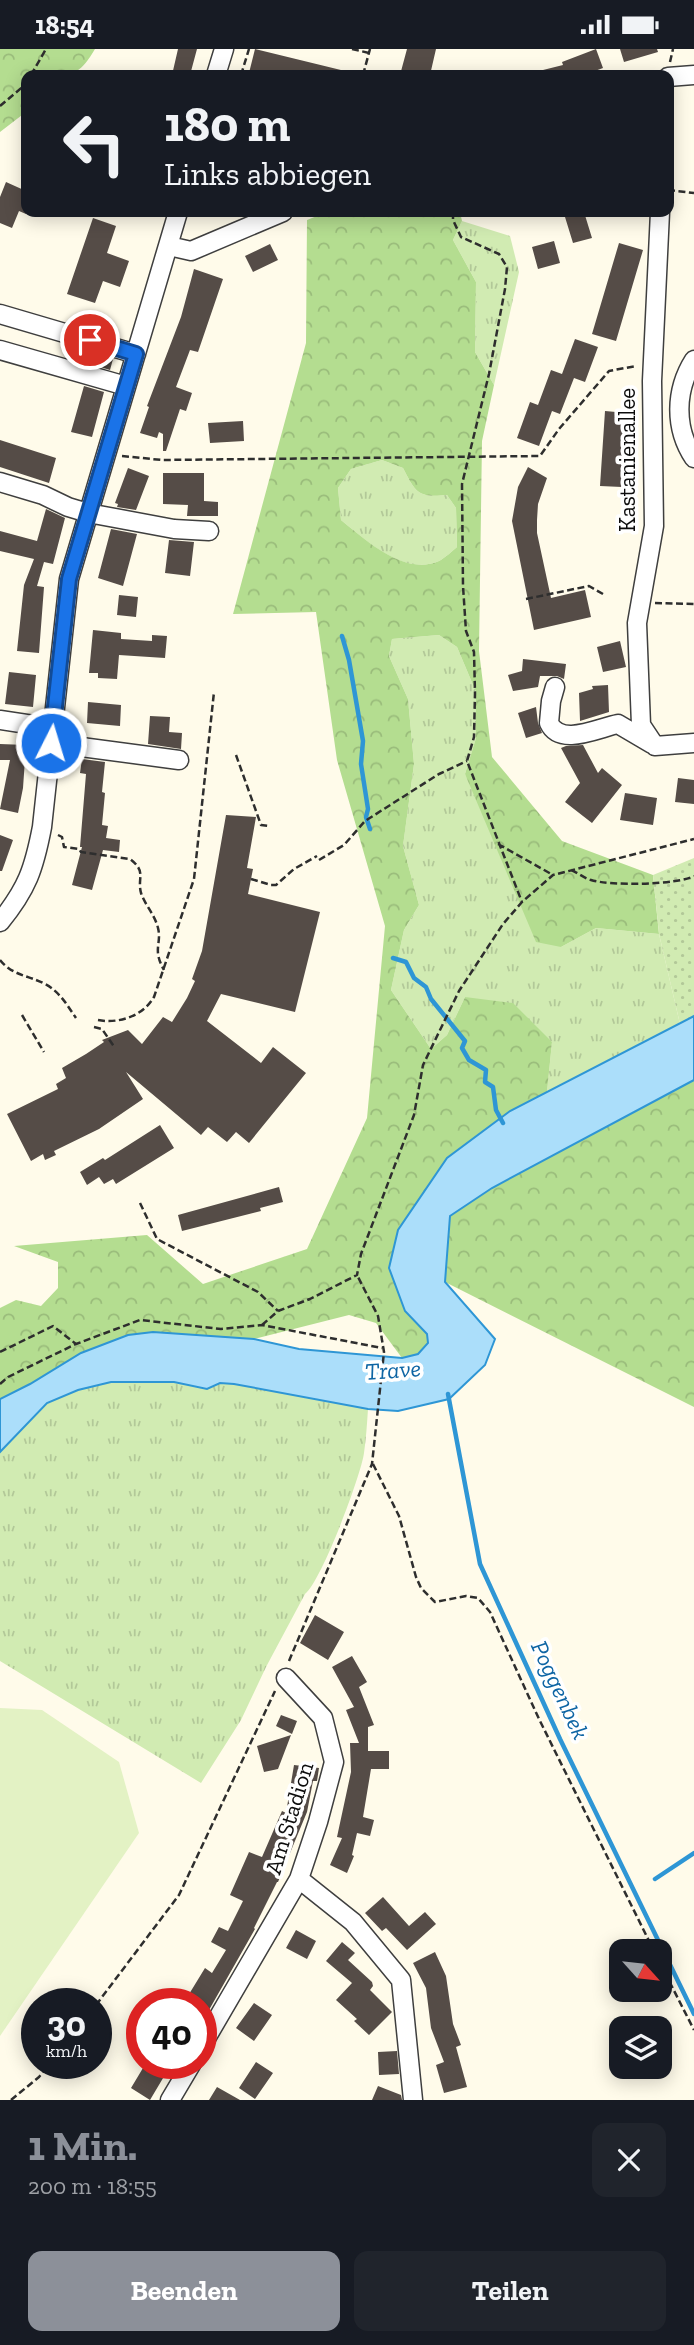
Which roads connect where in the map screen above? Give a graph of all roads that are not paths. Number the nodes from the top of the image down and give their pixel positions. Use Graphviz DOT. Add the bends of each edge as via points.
graph roads {
  1 [pos="224,49"];
  2 [pos="218,70"];
  3 [pos="694,75"];
  4 [pos="674,77"];
  5 [pos="177,217"];
  6 [pos="271,217"];
  7 [pos="660,217"];
  8 [pos="169,246"];
  9 [pos="0,314"];
  10 [pos="0,350"];
  11 [pos="136,354"];
  12 [pos="693,366"];
  13 [pos="652,381"];
  14 [pos="126,386"];
  15 [pos="681,390"];
  16 [pos="694,458"];
  17 [pos="0,482"];
  18 [pos="88,513"];
  19 [pos="209,531"];
  20 [pos="555,687"];
  21 [pos="0,720"];
  22 [pos="52,736"];
  23 [pos="694,743"];
  24 [pos="654,746"];
  25 [pos="179,760"];
  26 [pos="0,922"];
  27 [pos="286,1678"];
  28 [pos="299,1879"];
  29 [pos="217,2020"];
  30 [pos="182,2079"];
  31 [pos="170,2100"];
  32 [pos="413,2100"];
  1 -- 2 [label="street"];
  3 -- 4 [label="street"];
  5 -- 8 [label="street"];
  6 -- 8 [label="street" via="191,251"];
  7 -- 13 [label="street, Kastanienallee"];
  8 -- 11 [label="street"];
  9 -- 11 [label="street"];
  10 -- 14 [label="street"];
  11 -- 14 [label="street"];
  12 -- 15 [label="street"];
  13 -- 15 [label="street"];
  13 -- 24 [label="street, Kastanienallee" via="654,526 637,623 641,726"];
  14 -- 18 [label="street"];
  15 -- 16 [label="street" via="681,431"];
  17 -- 18 [label="street"];
  18 -- 19 [label="street"];
  18 -- 22 [label="street" via="69,579"];
  20 -- 24 [label="street" via="549,723 558,734 568,736 618,724"];
  21 -- 22 [label="street"];
  22 -- 25 [label="street"];
  22 -- 26 [label="street" via="35,864 26,887"];
  23 -- 24 [label="street"];
  27 -- 28 [label="street, Am Stadion" via="323,1717 334,1762"];
  28 -- 29 [label="street, Am Stadion"];
  28 -- 32 [label="street" via="353,1922 401,1980"];
  30 -- 31 [label="street"];
}
